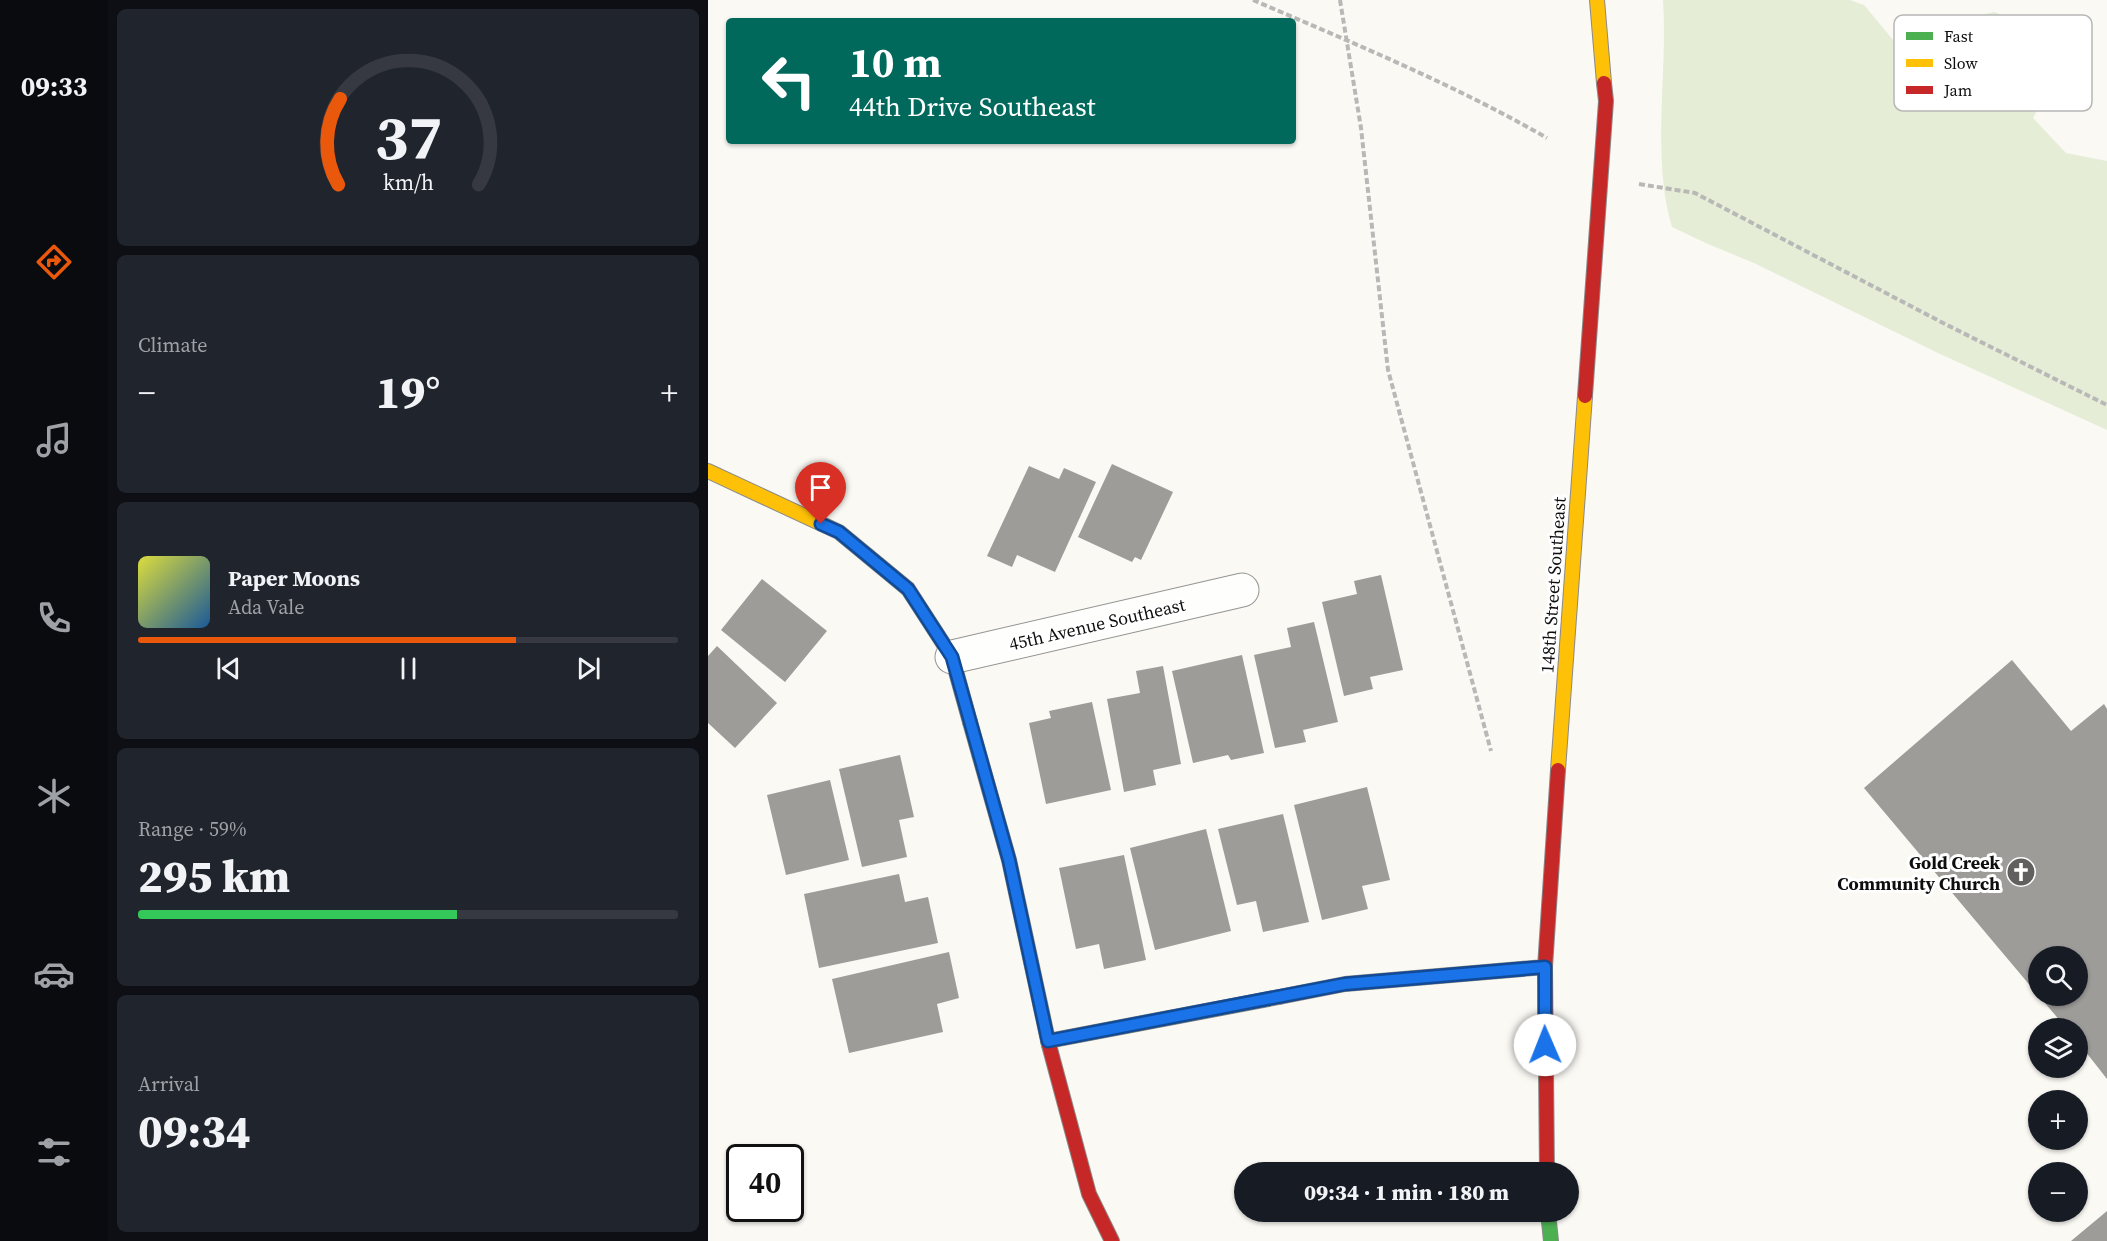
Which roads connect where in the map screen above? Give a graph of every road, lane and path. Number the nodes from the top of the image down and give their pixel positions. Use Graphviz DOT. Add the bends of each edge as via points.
graph roads {
  1 [pos="1253,0"];
  2 [pos="1340,0"];
  3 [pos="1597,0"];
  4 [pos="1295,18"];
  5 [pos="1296,18"];
  6 [pos="1346,40"];
  7 [pos="1547,138"];
  8 [pos="1640,184"];
  9 [pos="2107,405"];
  10 [pos="708,471"];
  11 [pos="1242,590"];
  12 [pos="952,657"];
  13 [pos="1491,751"];
  14 [pos="1545,967"];
  15 [pos="1048,1041"];
  16 [pos="1547,1162"];
  17 [pos="1549,1222"];
  18 [pos="1112,1241"];
  19 [pos="1551,1241"];
  1 -- 4 [label="path"];
  2 -- 6 [label="path"];
  3 -- 14 [label="street, 148th Street Southeast" via="1606,101"];
  5 -- 6 [label="path"];
  6 -- 7 [label="path" via="1499,111"];
  6 -- 13 [label="path" via="1361,128 1388,370"];
  8 -- 9 [label="path" via="1695,193"];
  10 -- 12 [label="street" via="839,532 908,589"];
  11 -- 12 [label="street, 45th Avenue Southeast"];
  12 -- 15 [label="street" via="1009,860"];
  14 -- 15 [label="street" via="1345,984"];
  14 -- 16 [label="street, 148th Street Southeast"];
  15 -- 18 [label="street" via="1089,1194"];
  17 -- 19 [label="street"];
}
